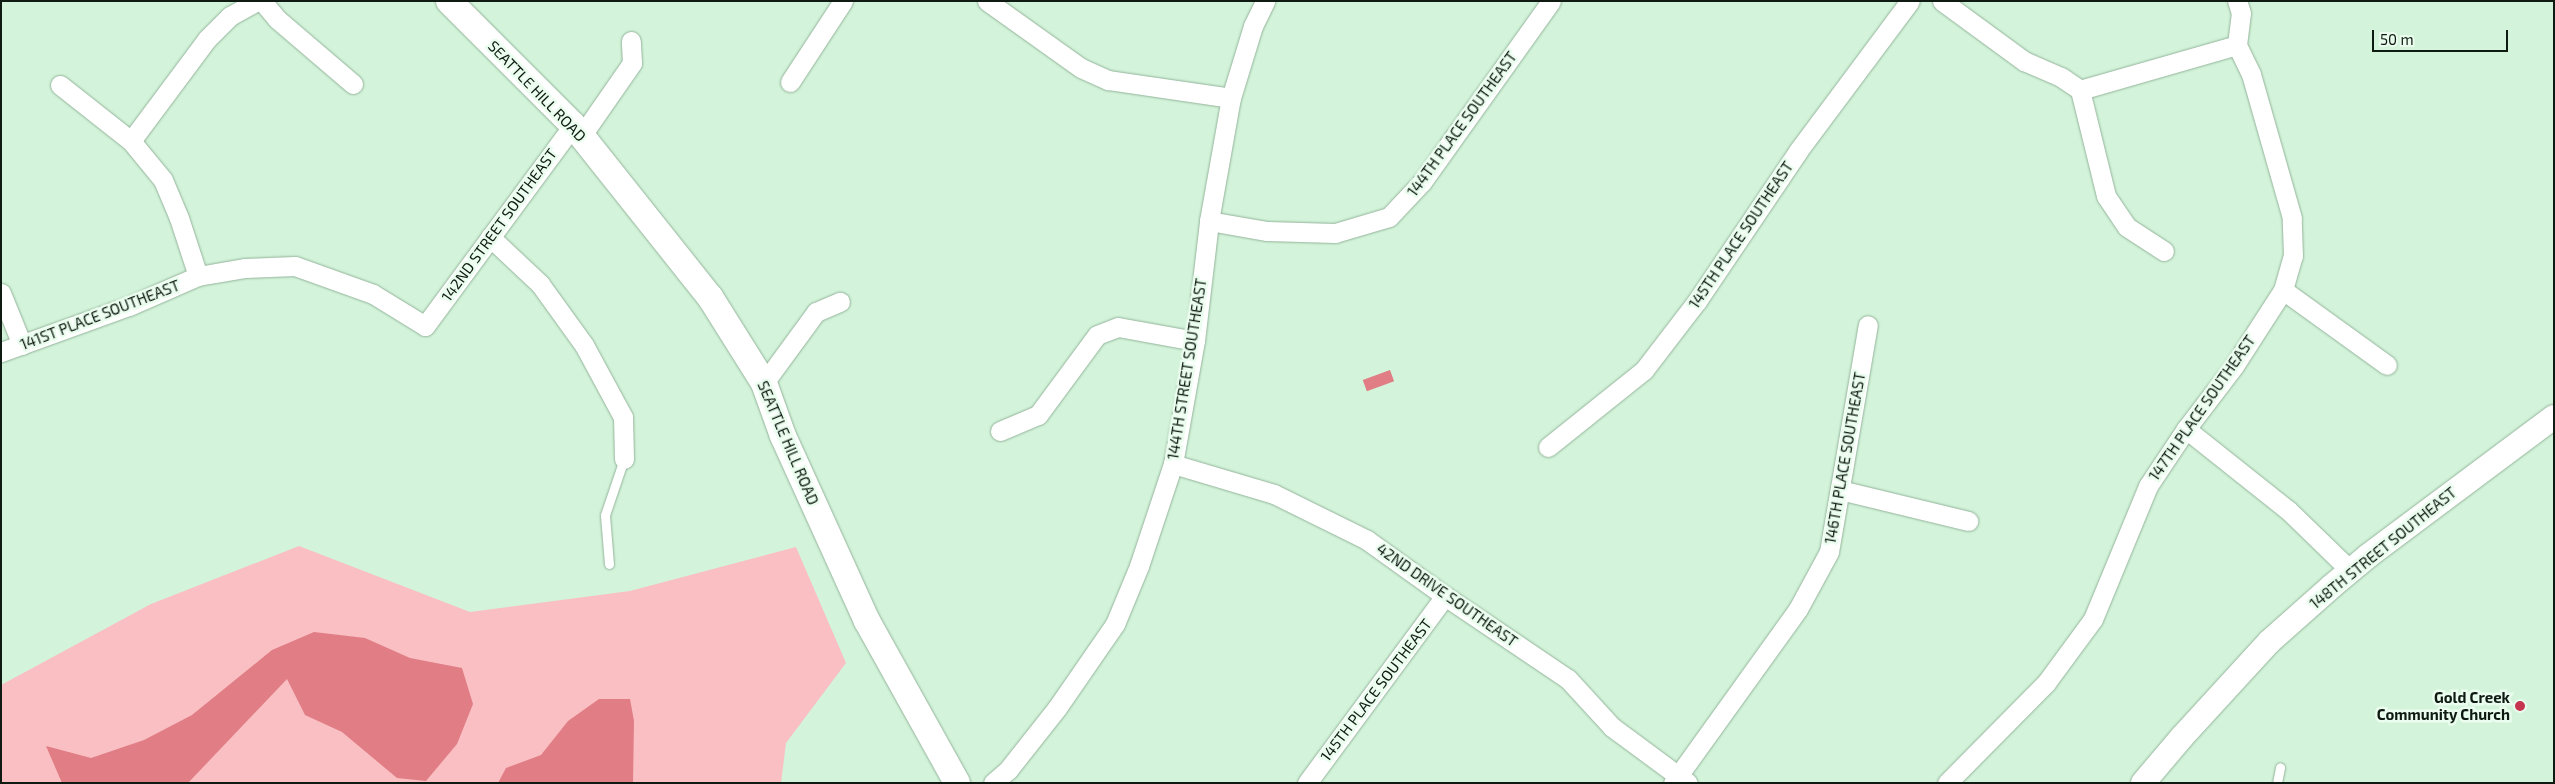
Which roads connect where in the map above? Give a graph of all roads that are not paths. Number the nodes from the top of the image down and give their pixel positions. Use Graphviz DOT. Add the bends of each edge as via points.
graph roads {
  1 [pos="257,1"];
  2 [pos="262,1"];
  3 [pos="449,1"];
  4 [pos="843,1"];
  5 [pos="987,1"];
  6 [pos="1265,1"];
  7 [pos="1551,1"];
  8 [pos="1910,1"];
  9 [pos="1942,1"];
  10 [pos="2237,1"];
  11 [pos="631,41"];
  12 [pos="2237,45"];
  13 [pos="790,82"];
  14 [pos="352,84"];
  15 [pos="60,85"];
  16 [pos="2080,90"];
  17 [pos="1230,98"];
  18 [pos="578,130"];
  19 [pos="131,140"];
  20 [pos="1209,221"];
  21 [pos="490,237"];
  22 [pos="2164,251"];
  23 [pos="198,276"];
  24 [pos="2283,290"];
  25 [pos="1,293"];
  26 [pos="840,302"];
  27 [pos="1868,325"];
  28 [pos="425,326"];
  29 [pos="1195,341"];
  30 [pos="22,345"];
  31 [pos="1,352"];
  32 [pos="2387,365"];
  33 [pos="764,383"];
  34 [pos="2554,417"];
  35 [pos="2186,430"];
  36 [pos="1000,432"];
  37 [pos="1548,447"];
  38 [pos="624,459"];
  39 [pos="1172,464"];
  40 [pos="1840,490"];
  41 [pos="1968,520"];
  42 [pos="609,564"];
  43 [pos="2350,570"];
  44 [pos="1445,596"];
  45 [pos="2280,767"];
  46 [pos="1680,780"];
  47 [pos="957,783"];
  48 [pos="993,783"];
  49 [pos="1307,783"];
  50 [pos="1948,783"];
  51 [pos="2143,783"];
  52 [pos="2277,783"];
  1 -- 19 [label="street" via="230,16 207,39"];
  2 -- 14 [label="street" via="277,19"];
  3 -- 18 [label="main road, SEATTLE HILL ROAD"];
  4 -- 13 [label="street"];
  5 -- 17 [label="street" via="1081,68 1108,80"];
  6 -- 17 [label="street, 144TH STREET SOUTHEAST" via="1253,26"];
  7 -- 20 [label="street, 144TH PLACE SOUTHEAST" via="1422,182 1389,218 1335,232 1267,231"];
  8 -- 37 [label="street, 145TH PLACE SOUTHEAST" via="1798,151 1697,301 1644,370"];
  9 -- 16 [label="street" via="2024,61 2061,77"];
  10 -- 12 [label="street" via="2241,13"];
  11 -- 18 [label="street, 142ND STREET SOUTHEAST" via="632,63"];
  12 -- 16 [label="street"];
  12 -- 24 [label="street, 147TH PLACE SOUTHEAST" via="2251,74 2292,218 2294,256"];
  15 -- 19 [label="street"];
  16 -- 22 [label="street" via="2106,196 2127,227"];
  17 -- 20 [label="street, 144TH STREET SOUTHEAST"];
  18 -- 21 [label="street, 142ND STREET SOUTHEAST"];
  18 -- 33 [label="main road, SEATTLE HILL ROAD" via="710,297"];
  19 -- 23 [label="street" via="163,180"];
  20 -- 29 [label="street, 144TH STREET SOUTHEAST"];
  21 -- 28 [label="street, 142ND STREET SOUTHEAST"];
  21 -- 38 [label="street" via="540,284 584,345 623,417"];
  23 -- 28 [label="street, 141ST PLACE SOUTHEAST" via="245,268 295,266 372,294"];
  23 -- 30 [label="street, 141ST PLACE SOUTHEAST" via="129,306"];
  24 -- 32 [label="street"];
  24 -- 35 [label="street, 147TH PLACE SOUTHEAST" via="2234,366"];
  25 -- 30 [label="street"];
  26 -- 33 [label="street" via="816,312"];
  27 -- 40 [label="street, 146TH PLACE SOUTHEAST"];
  29 -- 36 [label="street" via="1118,327 1097,335 1038,416"];
  29 -- 39 [label="street, 144TH STREET SOUTHEAST"];
  30 -- 31 [label="street, 141ST PLACE SOUTHEAST"];
  33 -- 47 [label="main road, SEATTLE HILL ROAD" via="783,436 867,621"];
  34 -- 43 [label="street, 148TH STREET SOUTHEAST"];
  35 -- 43 [label="street" via="2288,510"];
  35 -- 50 [label="street, 147TH PLACE SOUTHEAST" via="2148,486 2092,619 2046,683"];
  38 -- 42 [label="lane" via="604,515"];
  39 -- 44 [label="street, 42ND DRIVE SOUTHEAST" via="1274,494 1367,540"];
  39 -- 48 [label="street, 144TH STREET SOUTHEAST" via="1139,566 1115,624 1057,708 1008,770"];
  40 -- 41 [label="street"];
  40 -- 46 [label="street, 146TH PLACE SOUTHEAST" via="1829,552 1798,609"];
  43 -- 51 [label="street, 148TH STREET SOUTHEAST" via="2269,642"];
  44 -- 46 [label="street, 42ND DRIVE SOUTHEAST" via="1568,678 1612,727"];
  44 -- 49 [label="street, 145TH PLACE SOUTHEAST"];
  45 -- 52 [label="lane"];
}
